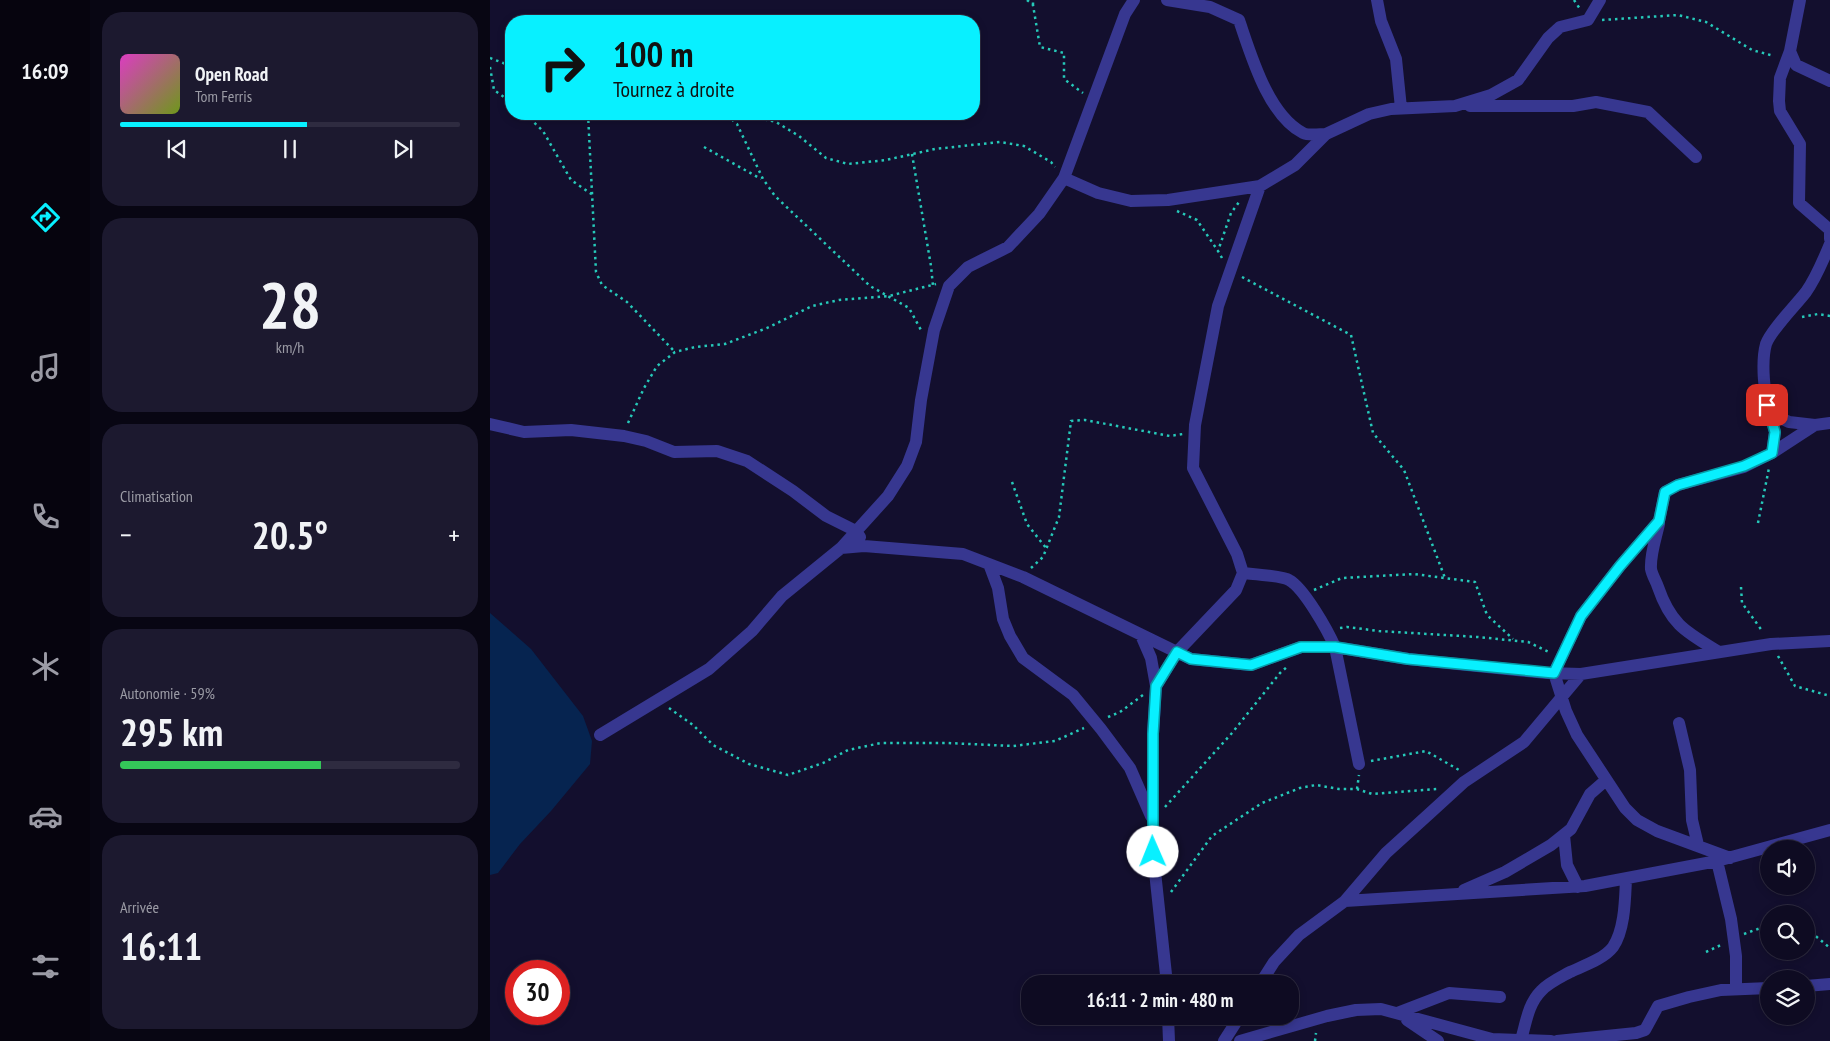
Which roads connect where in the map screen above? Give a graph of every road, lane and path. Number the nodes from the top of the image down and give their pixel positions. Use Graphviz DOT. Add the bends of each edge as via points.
graph roads {
  1 [pos="1027,0"];
  2 [pos="1033,0"];
  3 [pos="1134,0"];
  4 [pos="1167,0"];
  5 [pos="1377,0"];
  6 [pos="1600,0"];
  7 [pos="1800,0"];
  8 [pos="1033,5"];
  9 [pos="1588,20"];
  10 [pos="1789,56"];
  11 [pos="490,58"];
  12 [pos="505,64"];
  13 [pos="490,67"];
  14 [pos="1830,81"];
  15 [pos="505,98"];
  16 [pos="1092,100"];
  17 [pos="1455,106"];
  18 [pos="1401,108"];
  19 [pos="531,120"];
  20 [pos="588,120"];
  21 [pos="733,120"];
  22 [pos="764,120"];
  23 [pos="1326,134"];
  24 [pos="704,147"];
  25 [pos="912,154"];
  26 [pos="1696,157"];
  27 [pos="1064,178"];
  28 [pos="763,180"];
  29 [pos="1254,187"];
  30 [pos="592,195"];
  31 [pos="1172,209"];
  32 [pos="1830,239"];
  33 [pos="1830,244"];
  34 [pos="1218,251"];
  35 [pos="1229,270"];
  36 [pos="940,282"];
  37 [pos="933,286"];
  38 [pos="889,296"];
  39 [pos="943,304"];
  40 [pos="1830,316"];
  41 [pos="1780,324"];
  42 [pos="931,347"];
  43 [pos="675,352"];
  44 [pos="1770,413"];
  45 [pos="1830,423"];
  46 [pos="490,424"];
  47 [pos="1815,425"];
  48 [pos="1195,432"];
  49 [pos="624,436"];
  50 [pos="1772,453"];
  51 [pos="1012,482"];
  52 [pos="1659,521"];
  53 [pos="1758,523"];
  54 [pos="856,531"];
  55 [pos="864,546"];
  56 [pos="841,548"];
  57 [pos="1046,548"];
  58 [pos="988,564"];
  59 [pos="1242,573"];
  60 [pos="1023,578"];
  61 [pos="1444,578"];
  62 [pos="1304,595"];
  63 [pos="1328,631"];
  64 [pos="1141,635"];
  65 [pos="1514,640"];
  66 [pos="1830,641"];
  67 [pos="1335,647"];
  68 [pos="1177,652"];
  69 [pos="1719,652"];
  70 [pos="1561,658"];
  71 [pos="1293,662"];
  72 [pos="1554,673"];
  73 [pos="1581,674"];
  74 [pos="1156,686"];
  75 [pos="1561,696"];
  76 [pos="657,700"];
  77 [pos="1096,723"];
  78 [pos="1679,723"];
  79 [pos="600,735"];
  80 [pos="1360,764"];
  81 [pos="1472,777"];
  82 [pos="1606,780"];
  83 [pos="1458,787"];
  84 [pos="1357,789"];
  85 [pos="1152,820"];
  86 [pos="1830,830"];
  87 [pos="1564,835"];
  88 [pos="1698,845"];
  89 [pos="1730,858"];
  90 [pos="1717,861"];
  91 [pos="1626,879"];
  92 [pos="1578,887"];
  93 [pos="1458,893"];
  94 [pos="1345,901"];
  95 [pos="1160,909"];
  96 [pos="1815,936"];
  97 [pos="1830,948"];
  98 [pos="1166,975"];
  99 [pos="1266,975"];
  100 [pos="1830,984"];
  101 [pos="1815,985"];
  102 [pos="1760,989"];
  103 [pos="1736,990"];
  104 [pos="1500,997"];
  105 [pos="1397,1013"];
  106 [pos="1168,1025"];
  107 [pos="1234,1025"];
  108 [pos="1610,1038"];
  109 [pos="1521,1040"];
  110 [pos="1169,1041"];
  111 [pos="1224,1041"];
  112 [pos="1240,1041"];
  113 [pos="1438,1041"];
  114 [pos="1551,1041"];
  115 [pos="1557,1041"];
  1 -- 8 [label="path"];
  2 -- 8 [label="path"];
  3 -- 16 [label="street" via="1125,14"];
  4 -- 23 [label="street" via="1210,8 1239,20 1265,88 1284,119 1305,134"];
  5 -- 18 [label="street" via="1381,21 1396,58"];
  6 -- 9 [label="street"];
  7 -- 10 [label="street"];
  8 -- 16 [label="path" via="1040,47 1064,53 1064,79"];
  9 -- 10 [label="path" via="1678,15 1706,22 1752,50"];
  9 -- 17 [label="street" via="1560,26 1518,80 1491,95"];
  10 -- 14 [label="street" via="1796,65"];
  10 -- 32 [label="street" via="1780,78 1779,101 1780,110 1800,144 1799,203 1830,230"];
  11 -- 12 [label="path"];
  13 -- 15 [label="path" via="494,90"];
  16 -- 27 [label="street"];
  17 -- 18 [label="street"];
  17 -- 26 [label="street" via="1573,106 1596,102 1648,112"];
  18 -- 23 [label="street" via="1369,114"];
  19 -- 30 [label="path" via="543,131 571,180"];
  20 -- 30 [label="path"];
  21 -- 28 [label="path"];
  22 -- 25 [label="path" via="776,122 826,158 848,164"];
  23 -- 29 [label="street" via="1296,164"];
  24 -- 28 [label="path"];
  25 -- 27 [label="path" via="1000,142 1024,146 1051,162"];
  25 -- 37 [label="path"];
  27 -- 29 [label="street" via="1098,193 1131,201 1168,200"];
  27 -- 39 [label="street" via="1039,214 1008,247 968,267 949,286"];
  28 -- 38 [label="path" via="775,196 870,286"];
  29 -- 34 [label="path" via="1231,213"];
  29 -- 35 [label="street" via="1255,202"];
  30 -- 43 [label="path" via="596,272 602,285 627,302"];
  31 -- 34 [label="path" via="1197,220"];
  33 -- 41 [label="street" via="1806,291"];
  34 -- 35 [label="path"];
  35 -- 48 [label="street" via="1218,306"];
  35 -- 61 [label="path" via="1351,335 1372,433 1404,470"];
  36 -- 37 [label="path"];
  37 -- 38 [label="path"];
  37 -- 39 [label="path"];
  38 -- 42 [label="path" via="909,308"];
  38 -- 43 [label="path" via="812,306 725,344"];
  39 -- 42 [label="street"];
  40 -- 41 [label="path" via="1803,316"];
  41 -- 44 [label="street" via="1766,344 1763,375"];
  42 -- 54 [label="street" via="916,442 907,466 888,496"];
  43 -- 49 [label="path" via="657,366"];
  44 -- 47 [label="street" via="1789,422"];
  44 -- 50 [label="street" via="1775,432"];
  45 -- 47 [label="street"];
  46 -- 49 [label="street" via="524,432 571,430"];
  47 -- 50 [label="street"];
  48 -- 57 [label="path" via="1170,436 1085,420 1071,421 1059,517"];
  48 -- 59 [label="street" via="1193,468 1237,554"];
  49 -- 54 [label="street" via="674,452 717,451 747,461 826,516"];
  50 -- 52 [label="street" via="1744,466 1678,485 1665,492"];
  50 -- 53 [label="path"];
  51 -- 57 [label="path" via="1027,524"];
  52 -- 69 [label="street" via="1651,570 1662,599 1671,616 1686,632"];
  52 -- 70 [label="street" via="1581,616"];
  54 -- 55 [label="street"];
  54 -- 56 [label="street"];
  55 -- 56 [label="street"];
  55 -- 58 [label="street" via="963,554"];
  56 -- 76 [label="street" via="782,596 752,631 710,669"];
  57 -- 60 [label="path"];
  58 -- 60 [label="street"];
  58 -- 77 [label="street" via="998,588 1003,619 1023,658 1073,695"];
  59 -- 62 [label="street" via="1289,579"];
  59 -- 68 [label="street" via="1236,590"];
  60 -- 64 [label="street"];
  61 -- 62 [label="path" via="1414,574 1342,578"];
  61 -- 65 [label="path" via="1475,582 1487,615"];
  62 -- 63 [label="street"];
  63 -- 65 [label="path" via="1347,627"];
  63 -- 67 [label="street"];
  64 -- 68 [label="street"];
  64 -- 74 [label="street" via="1151,658"];
  65 -- 70 [label="path" via="1528,642"];
  66 -- 69 [label="street" via="1771,644"];
  67 -- 68 [label="street" via="1301,647 1251,665 1191,659"];
  67 -- 72 [label="street" via="1408,659"];
  67 -- 80 [label="street"];
  68 -- 74 [label="street"];
  69 -- 73 [label="street"];
  70 -- 72 [label="street"];
  71 -- 85 [label="path"];
  72 -- 73 [label="street"];
  72 -- 75 [label="street"];
  73 -- 75 [label="street"];
  74 -- 77 [label="path" via="1120,712"];
  74 -- 85 [label="street"];
  75 -- 81 [label="street" via="1524,742"];
  75 -- 82 [label="street" via="1577,735"];
  76 -- 77 [label="path" via="693,725 714,745 749,764 788,775 848,750 881,743 1013,746 1055,741"];
  76 -- 79 [label="street"];
  77 -- 85 [label="street" via="1130,768"];
  78 -- 88 [label="street" via="1690,770 1692,820"];
  80 -- 81 [label="path" via="1426,751"];
  80 -- 84 [label="path"];
  81 -- 83 [label="street"];
  82 -- 87 [label="street" via="1590,794 1571,829"];
  82 -- 88 [label="street" via="1637,820 1657,831"];
  83 -- 84 [label="path" via="1372,794"];
  83 -- 94 [label="street" via="1386,853"];
  84 -- 95 [label="path" via="1316,785 1262,803 1212,836"];
  85 -- 95 [label="street"];
  86 -- 89 [label="street"];
  87 -- 92 [label="street" via="1567,865"];
  87 -- 93 [label="street" via="1505,872"];
  88 -- 89 [label="street"];
  89 -- 90 [label="street"];
  90 -- 91 [label="street"];
  90 -- 103 [label="street" via="1732,928"];
  91 -- 92 [label="street"];
  91 -- 109 [label="street" via="1625,905 1613,947 1542,990 1530,1006"];
  92 -- 93 [label="street"];
  93 -- 94 [label="street"];
  94 -- 99 [label="street" via="1299,935"];
  95 -- 98 [label="street"];
  96 -- 97 [label="path"];
  100 -- 101 [label="street"];
  102 -- 103 [label="street"];
  103 -- 108 [label="street" via="1721,990 1658,1006 1645,1030"];
  104 -- 105 [label="street" via="1450,993"];
  105 -- 109 [label="street" via="1492,1039"];
  105 -- 112 [label="street" via="1381,1009 1356,1010"];
  105 -- 113 [label="street"];
  106 -- 110 [label="street"];
  107 -- 111 [label="street"];
  108 -- 115 [label="street"];
  109 -- 114 [label="street"];
}
